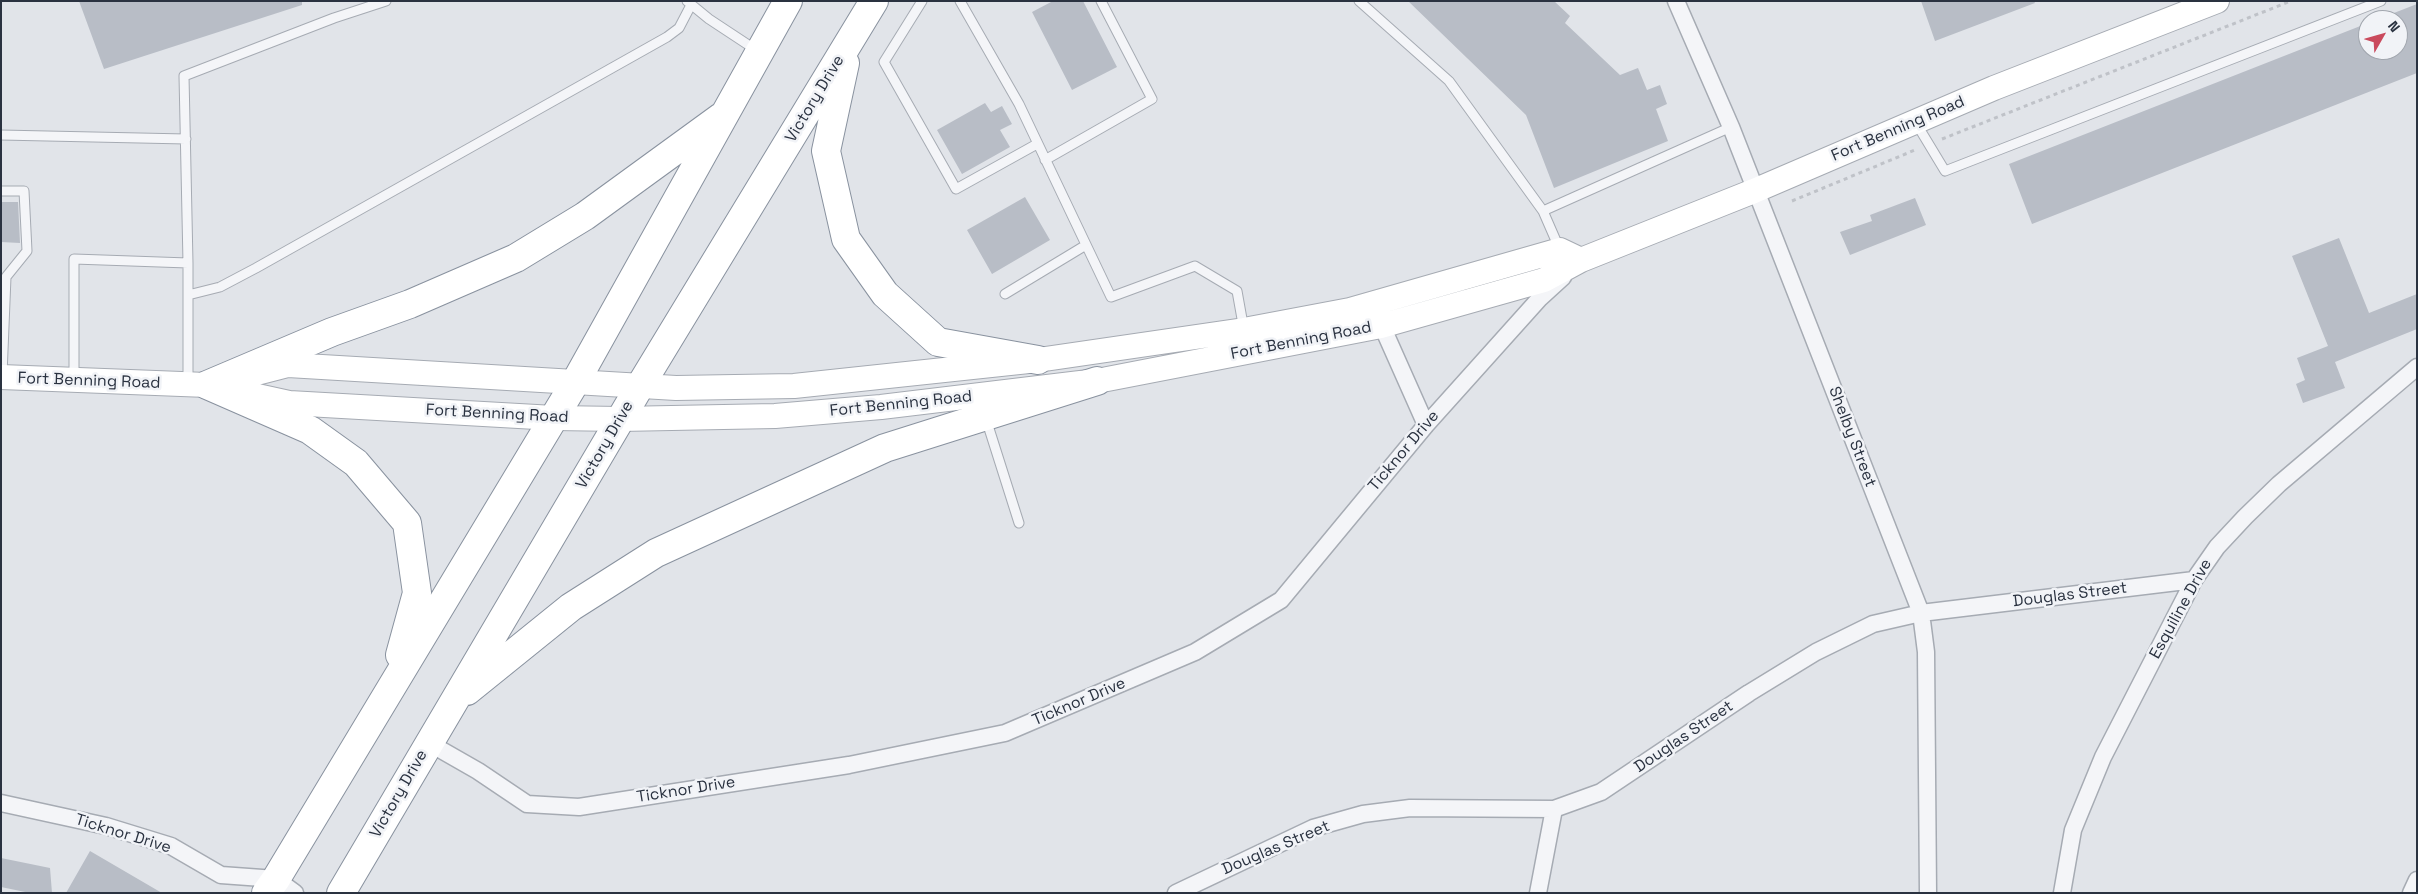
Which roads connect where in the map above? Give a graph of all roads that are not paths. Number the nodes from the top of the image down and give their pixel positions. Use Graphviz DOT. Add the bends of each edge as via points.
graph roads {
  1 [pos="386,1"];
  2 [pos="874,1"];
  3 [pos="922,1"];
  4 [pos="1101,1"];
  5 [pos="1359,1"];
  6 [pos="1676,1"];
  7 [pos="2217,1"];
  8 [pos="2381,1"];
  9 [pos="787,2"];
  10 [pos="962,2"];
  11 [pos="689,3"];
  12 [pos="850,42"];
  13 [pos="760,53"];
  14 [pos="727,112"];
  15 [pos="1915,121"];
  16 [pos="1731,127"];
  17 [pos="1,134"];
  18 [pos="186,139"];
  19 [pos="1037,144"];
  20 [pos="1045,160"];
  21 [pos="1,190"];
  22 [pos="1754,191"];
  23 [pos="1542,211"];
  24 [pos="1086,245"];
  25 [pos="1560,250"];
  26 [pos="1581,260"];
  27 [pos="188,263"];
  28 [pos="3,277"];
  29 [pos="1005,294"];
  30 [pos="188,295"];
  31 [pos="1373,303"];
  32 [pos="1381,326"];
  33 [pos="1244,330"];
  34 [pos="1038,360"];
  35 [pos="2417,368"];
  36 [pos="2,377"];
  37 [pos="74,380"];
  38 [pos="1097,381"];
  39 [pos="576,382"];
  40 [pos="197,385"];
  41 [pos="640,386"];
  42 [pos="986,416"];
  43 [pos="554,418"];
  44 [pos="620,419"];
  45 [pos="1426,424"];
  46 [pos="1019,524"];
  47 [pos="2194,580"];
  48 [pos="1921,613"];
  49 [pos="391,688"];
  50 [pos="454,701"];
  51 [pos="429,743"];
  52 [pos="1,804"];
  53 [pos="1554,809"];
  54 [pos="2417,880"];
  55 [pos="279,888"];
  56 [pos="342,893"];
  57 [pos="1176,893"];
  58 [pos="1538,893"];
  59 [pos="1928,893"];
  60 [pos="2062,893"];
  61 [pos="2411,893"];
  1 -- 18 [label="lane" via="184,76"];
  2 -- 12 [label="highway, Victory Drive"];
  3 -- 19 [label="lane" via="884,62 956,189"];
  4 -- 20 [label="lane" via="1152,99"];
  5 -- 23 [label="lane" via="1449,81"];
  6 -- 16 [label="street, Shelby Street"];
  7 -- 15 [label="street, Fort Benning Road"];
  8 -- 15 [label="lane" via="1945,171"];
  9 -- 13 [label="highway"];
  10 -- 19 [label="lane" via="1019,104"];
  11 -- 13 [label="lane"];
  11 -- 30 [label="lane" via="679,28 666,38 256,268 220,287"];
  12 -- 34 [label="highway" via="826,151 846,239 885,294 938,342"];
  12 -- 41 [label="highway, Victory Drive"];
  13 -- 14 [label="highway"];
  14 -- 39 [label="highway"];
  14 -- 40 [label="highway" via="585,216 516,258 410,304"];
  15 -- 22 [label="street, Fort Benning Road"];
  16 -- 22 [label="street, Shelby Street"];
  16 -- 23 [label="lane"];
  17 -- 18 [label="lane"];
  18 -- 27 [label="lane"];
  19 -- 20 [label="lane"];
  20 -- 24 [label="lane"];
  21 -- 28 [label="lane" via="24,191 27,251"];
  22 -- 26 [label="street, Fort Benning Road"];
  22 -- 48 [label="street, Shelby Street"];
  23 -- 25 [label="lane"];
  24 -- 29 [label="lane"];
  24 -- 33 [label="lane" via="1111,297 1195,266 1237,292"];
  25 -- 26 [label="street"];
  25 -- 31 [label="street, Fort Benning Road"];
  26 -- 32 [label="street, Fort Benning Road" via="1544,280"];
  26 -- 45 [label="street, Ticknor Drive" via="1540,298"];
  27 -- 30 [label="lane"];
  27 -- 37 [label="lane" via="74,260"];
  28 -- 36 [label="lane"];
  30 -- 40 [label="lane"];
  31 -- 32 [label="street"];
  31 -- 33 [label="street, Fort Benning Road"];
  32 -- 38 [label="street, Fort Benning Road"];
  32 -- 45 [label="street"];
  33 -- 34 [label="street, Fort Benning Road"];
  34 -- 41 [label="street, Fort Benning Road" via="794,386"];
  35 -- 47 [label="street, Esquiline Drive" via="2258,504 2217,547"];
  36 -- 37 [label="street, Fort Benning Road"];
  37 -- 40 [label="street, Fort Benning Road"];
  38 -- 42 [label="highway"];
  38 -- 44 [label="street, Fort Benning Road" via="881,407 775,416"];
  39 -- 40 [label="street, Fort Benning Road" via="288,365"];
  39 -- 41 [label="street, Fort Benning Road"];
  39 -- 43 [label="highway"];
  40 -- 43 [label="street, Fort Benning Road" via="290,403"];
  40 -- 49 [label="highway" via="310,430 356,463 407,523 418,593"];
  41 -- 44 [label="highway, Victory Drive"];
  42 -- 46 [label="lane"];
  42 -- 50 [label="highway" via="885,448 656,553 571,607"];
  43 -- 44 [label="street, Fort Benning Road"];
  43 -- 49 [label="highway"];
  44 -- 50 [label="highway, Victory Drive"];
  45 -- 51 [label="street, Ticknor Drive" via="1281,600 1196,652 1005,733 849,765 579,807 527,804"];
  47 -- 48 [label="street, Douglas Street"];
  47 -- 60 [label="street, Esquiline Drive" via="2103,756 2073,830"];
  48 -- 53 [label="street, Douglas Street" via="1872,624 1816,652 1601,792"];
  48 -- 59 [label="street, Shelby Street" via="1926,652"];
  49 -- 55 [label="highway"];
  50 -- 51 [label="highway, Victory Drive"];
  51 -- 56 [label="highway, Victory Drive"];
  52 -- 55 [label="street, Ticknor Drive" via="106,826 162,844 221,875"];
  53 -- 57 [label="street, Douglas Street" via="1410,808 1363,814 1313,828"];
  53 -- 58 [label="street"];
  54 -- 61 [label="street"];
}
